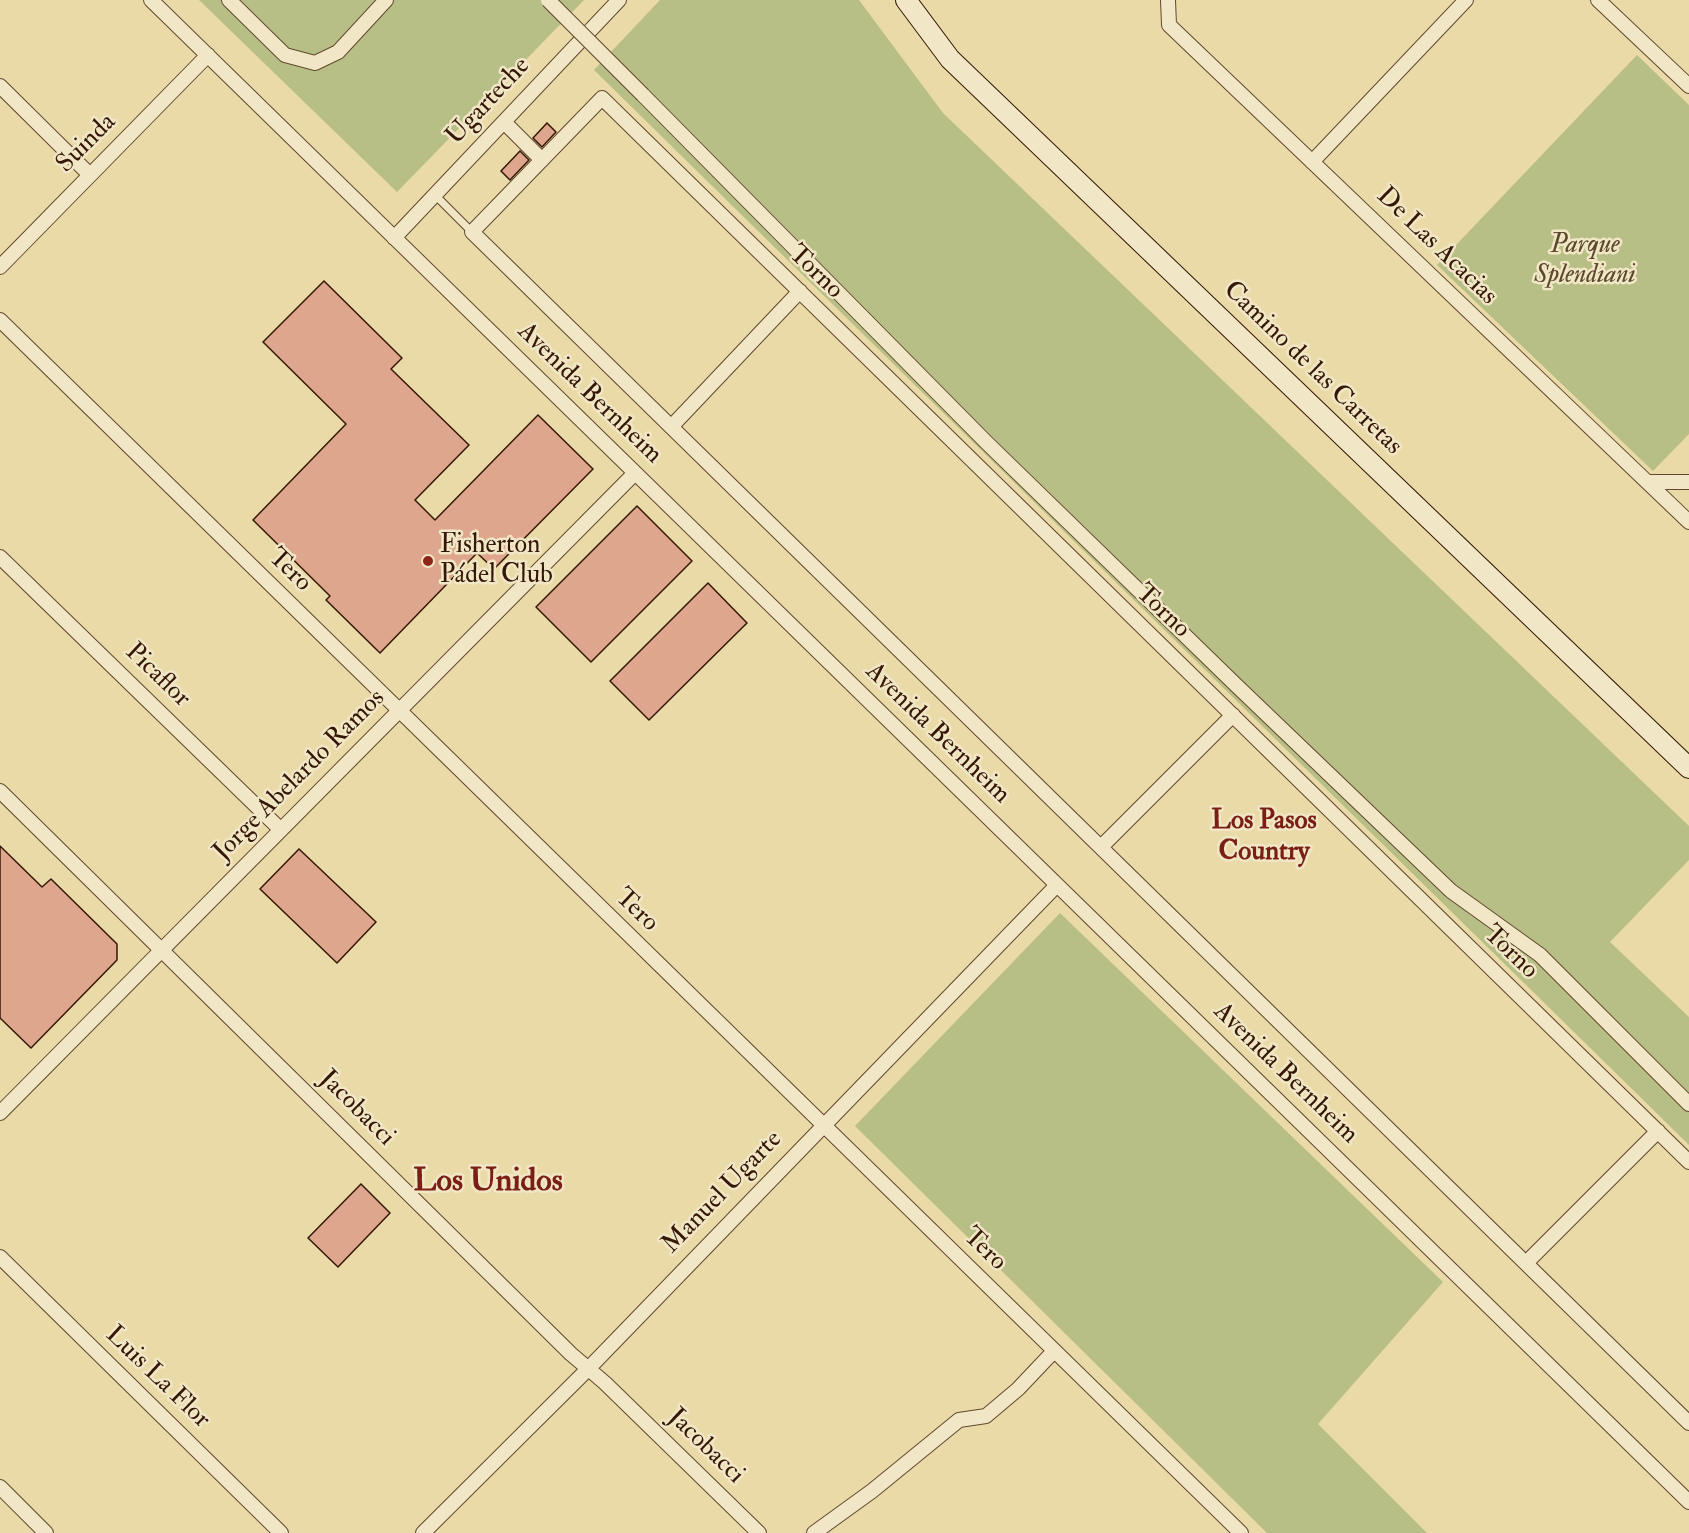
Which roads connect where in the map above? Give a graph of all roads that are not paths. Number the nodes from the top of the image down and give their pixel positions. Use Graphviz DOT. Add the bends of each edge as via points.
graph roads {
  1 [pos="152,0"];
  2 [pos="229,0"];
  3 [pos="386,0"];
  4 [pos="548,0"];
  5 [pos="620,0"];
  6 [pos="906,0"];
  7 [pos="1168,0"];
  8 [pos="1466,0"];
  9 [pos="1598,0"];
  10 [pos="208,55"];
  11 [pos="0,86"];
  12 [pos="1689,86"];
  13 [pos="504,122"];
  14 [pos="542,160"];
  15 [pos="1312,162"];
  16 [pos="90,175"];
  17 [pos="435,195"];
  18 [pos="472,232"];
  19 [pos="394,238"];
  20 [pos="0,267"];
  21 [pos="800,291"];
  22 [pos="0,321"];
  23 [pos="671,427"];
  24 [pos="635,473"];
  25 [pos="1648,482"];
  26 [pos="1689,482"];
  27 [pos="1689,522"];
  28 [pos="0,557"];
  29 [pos="398,711"];
  30 [pos="1233,715"];
  31 [pos="1689,768"];
  32 [pos="0,791"];
  33 [pos="281,830"];
  34 [pos="1101,848"];
  35 [pos="1057,885"];
  36 [pos="161,950"];
  37 [pos="1689,1104"];
  38 [pos="0,1113"];
  39 [pos="821,1126"];
  40 [pos="1658,1131"];
  41 [pos="1689,1162"];
  42 [pos="0,1257"];
  43 [pos="1526,1263"];
  44 [pos="1054,1351"];
  45 [pos="588,1369"];
  46 [pos="1689,1423"];
  47 [pos="0,1487"];
  48 [pos="1689,1502"];
  49 [pos="46,1533"];
  50 [pos="281,1533"];
  51 [pos="423,1533"];
  52 [pos="759,1533"];
  53 [pos="814,1533"];
  54 [pos="1241,1533"];
  1 -- 10 [label="street, Avenida Bernheim"];
  2 -- 3 [label="street" via="285,55 315,63 338,52"];
  4 -- 37 [label="street, bridge" via="986,441 1255,704 1451,891 1540,955"];
  5 -- 13 [label="street, Ugarteche"];
  6 -- 31 [label="street, Camino de las Carretas" via="950,59"];
  7 -- 15 [label="street, De Las Acacias" via="1169,25"];
  8 -- 15 [label="street"];
  9 -- 12 [label="street"];
  10 -- 16 [label="street, Suinda"];
  10 -- 19 [label="street, Avenida Bernheim"];
  11 -- 16 [label="street"];
  13 -- 14 [label="street"];
  13 -- 17 [label="street, Ugarteche"];
  14 -- 18 [label="street"];
  14 -- 21 [label="street, Torno" via="602,98"];
  15 -- 25 [label="street, De Las Acacias"];
  16 -- 20 [label="street, Suinda"];
  17 -- 18 [label="lane"];
  17 -- 19 [label="street, Ugarteche"];
  18 -- 23 [label="street"];
  19 -- 24 [label="street, Avenida Bernheim"];
  21 -- 23 [label="street"];
  21 -- 30 [label="street, Torno"];
  22 -- 29 [label="street, Tero"];
  23 -- 34 [label="street"];
  24 -- 29 [label="street, Jorge Abelardo Ramos"];
  24 -- 35 [label="street, Avenida Bernheim"];
  25 -- 26 [label="street"];
  25 -- 27 [label="street, De Las Acacias"];
  28 -- 33 [label="street, Picaflor"];
  29 -- 33 [label="street, Jorge Abelardo Ramos"];
  29 -- 39 [label="street, Tero"];
  30 -- 34 [label="street"];
  30 -- 40 [label="street, Torno"];
  32 -- 36 [label="street, Jacobacci"];
  33 -- 36 [label="street, Jorge Abelardo Ramos"];
  34 -- 43 [label="street"];
  35 -- 39 [label="street, Manuel Ugarte"];
  35 -- 48 [label="street, Avenida Bernheim"];
  36 -- 38 [label="street, Jorge Abelardo Ramos"];
  36 -- 45 [label="street, Jacobacci"];
  39 -- 44 [label="street, Tero"];
  39 -- 45 [label="street, Manuel Ugarte"];
  40 -- 41 [label="street, Torno"];
  40 -- 43 [label="street"];
  42 -- 50 [label="street, Luis La Flor"];
  43 -- 46 [label="street"];
  44 -- 53 [label="street" via="986,1416 958,1420"];
  44 -- 54 [label="street, Tero"];
  45 -- 51 [label="street, Manuel Ugarte"];
  45 -- 52 [label="street, Jacobacci"];
  47 -- 49 [label="street"];
}
